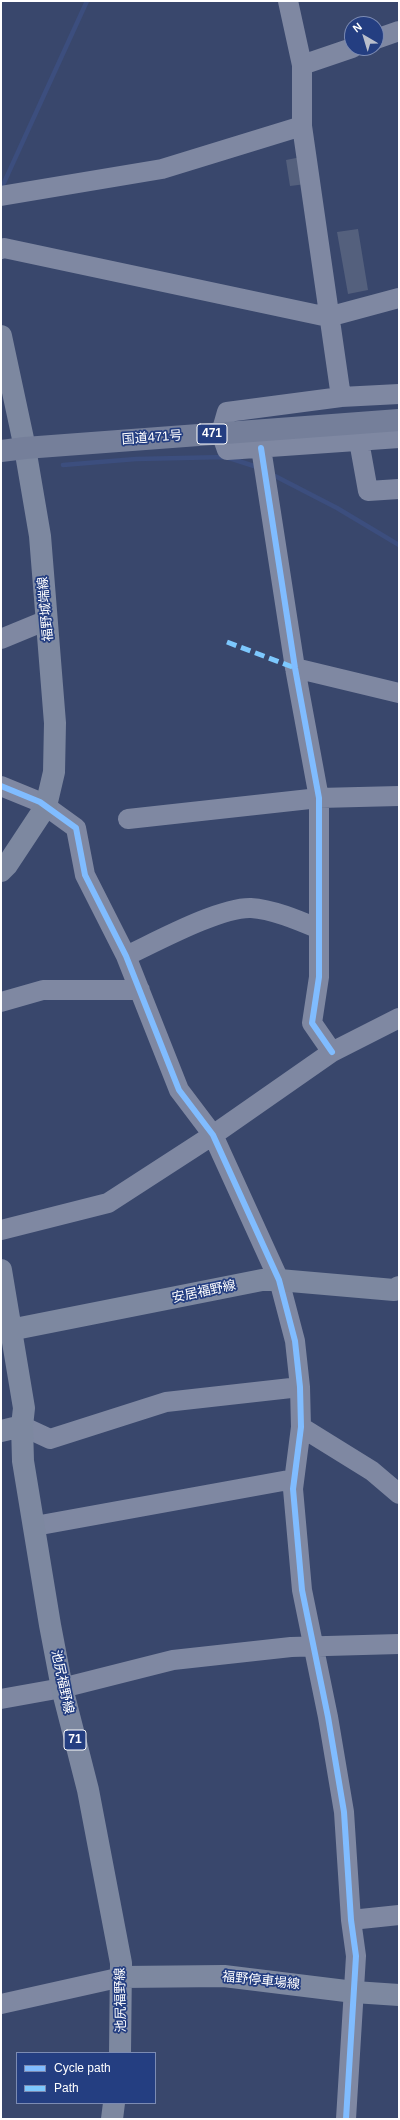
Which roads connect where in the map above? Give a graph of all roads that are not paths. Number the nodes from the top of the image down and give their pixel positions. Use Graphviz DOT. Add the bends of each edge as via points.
graph roads {
  1 [pos="288,1"];
  2 [pos="399,31"];
  3 [pos="384,36"];
  4 [pos="344,51"];
  5 [pos="302,65"];
  6 [pos="302,126"];
  7 [pos="1,196"];
  8 [pos="1,249"];
  9 [pos="399,298"];
  10 [pos="328,317"];
  11 [pos="1,336"];
  12 [pos="6,381"];
  13 [pos="399,394"];
  14 [pos="341,397"];
  15 [pos="399,420"];
  16 [pos="222,433"];
  17 [pos="399,438"];
  18 [pos="359,441"];
  19 [pos="25,448"];
  20 [pos="261,448"];
  21 [pos="1,451"];
  22 [pos="399,489"];
  23 [pos="47,620"];
  24 [pos="1,639"];
  25 [pos="296,668"];
  26 [pos="399,693"];
  27 [pos="1,786"];
  28 [pos="399,796"];
  29 [pos="319,798"];
  30 [pos="46,806"];
  31 [pos="128,819"];
  32 [pos="1,871"];
  33 [pos="319,929"];
  34 [pos="126,956"];
  35 [pos="140,990"];
  36 [pos="1,1002"];
  37 [pos="399,1018"];
  38 [pos="332,1052"];
  39 [pos="213,1135"];
  40 [pos="1,1230"];
  41 [pos="1,1270"];
  42 [pos="279,1280"];
  43 [pos="399,1287"];
  44 [pos="10,1330"];
  45 [pos="300,1387"];
  46 [pos="22,1426"];
  47 [pos="301,1427"];
  48 [pos="1,1431"];
  49 [pos="294,1480"];
  50 [pos="399,1494"];
  51 [pos="35,1526"];
  52 [pos="399,1644"];
  53 [pos="314,1646"];
  54 [pos="62,1688"];
  55 [pos="1,1699"];
  56 [pos="399,1915"];
  57 [pos="352,1920"];
  58 [pos="122,1977"];
  59 [pos="354,1992"];
  60 [pos="399,1995"];
  61 [pos="1,2004"];
  62 [pos="120,2052"];
  63 [pos="114,2104"];
  64 [pos="112,2119"];
  65 [pos="346,2119"];
  1 -- 5 [label="street"];
  2 -- 3 [label="street"];
  4 -- 5 [label="street"];
  5 -- 6 [label="street"];
  6 -- 7 [label="street" via="162,169"];
  6 -- 10 [label="street"];
  8 -- 10 [label="street"];
  9 -- 10 [label="street"];
  10 -- 14 [label="street"];
  11 -- 12 [label="main road, 福野城端線"];
  12 -- 19 [label="main road, 福野城端線"];
  13 -- 14 [label="street"];
  14 -- 16 [label="street" via="227,412"];
  15 -- 16 [label="highway, 国道471号 / 471"];
  16 -- 19 [label="highway, 国道471号 / 471"];
  16 -- 20 [label="street" via="227,450"];
  17 -- 18 [label="street"];
  18 -- 20 [label="street"];
  18 -- 22 [label="street" via="368,491"];
  19 -- 21 [label="highway, 国道471号 / 471"];
  19 -- 23 [label="main road, 福野城端線" via="40,536"];
  20 -- 25 [label="street"];
  23 -- 24 [label="street"];
  23 -- 30 [label="main road, 福野城端線" via="55,723 54,772"];
  25 -- 26 [label="street"];
  25 -- 29 [label="street"];
  27 -- 30 [label="street"];
  28 -- 29 [label="street"];
  29 -- 31 [label="street"];
  29 -- 33 [label="street"];
  30 -- 32 [label="main road, 福野城端線"];
  30 -- 34 [label="street" via="76,828 85,875"];
  33 -- 34 [label="street" via="293,918 251,908 222,913"];
  33 -- 38 [label="street" via="319,977 312,1023"];
  34 -- 35 [label="street"];
  35 -- 36 [label="street" via="43,990"];
  35 -- 39 [label="street" via="179,1090"];
  37 -- 38 [label="street"];
  38 -- 39 [label="street"];
  39 -- 40 [label="street" via="108,1203"];
  39 -- 42 [label="street"];
  41 -- 44 [label="main road"];
  42 -- 43 [label="main road, 安居福野線" via="394,1290"];
  42 -- 44 [label="main road, 安居福野線" via="262,1280"];
  42 -- 45 [label="street" via="295,1341"];
  44 -- 46 [label="main road" via="24,1408"];
  45 -- 46 [label="street" via="166,1402 50,1439"];
  45 -- 47 [label="street"];
  46 -- 48 [label="main road"];
  46 -- 51 [label="main road, 池尻福野線 / 71" via="23,1460"];
  47 -- 49 [label="street"];
  47 -- 50 [label="street" via="372,1471"];
  49 -- 51 [label="street"];
  49 -- 53 [label="street" via="302,1590"];
  51 -- 54 [label="main road, 池尻福野線 / 71"];
  52 -- 53 [label="street"];
  53 -- 54 [label="street" via="173,1660"];
  53 -- 57 [label="street" via="344,1812"];
  54 -- 55 [label="street"];
  54 -- 58 [label="main road, 池尻福野線 / 71" via="88,1790"];
  56 -- 57 [label="street"];
  57 -- 59 [label="street" via="356,1956"];
  58 -- 59 [label="main road, 福野停車場線" via="224,1976"];
  58 -- 61 [label="street"];
  58 -- 62 [label="main road, 池尻福野線 / 71"];
  59 -- 60 [label="main road, 福野停車場線"];
  59 -- 65 [label="street"];
  63 -- 64 [label="main road"];
}
